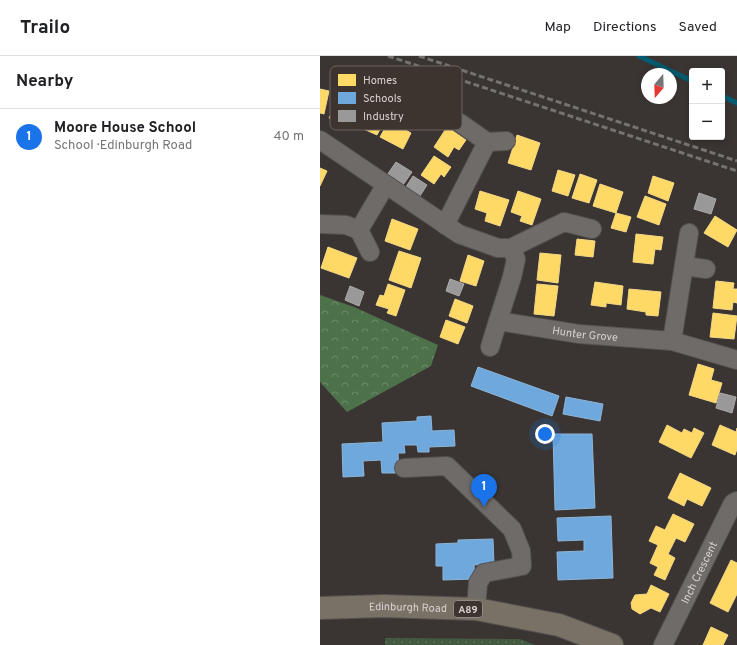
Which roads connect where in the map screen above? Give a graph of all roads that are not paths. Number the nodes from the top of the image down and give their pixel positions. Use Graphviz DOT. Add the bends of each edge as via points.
graph roads {
  1 [pos="462,125"];
  2 [pos="320,140"];
  3 [pos="506,141"];
  4 [pos="487,142"];
  5 [pos="385,186"];
  6 [pos="320,224"];
  7 [pos="445,225"];
  8 [pos="592,229"];
  9 [pos="359,230"];
  10 [pos="689,233"];
  11 [pos="512,248"];
  12 [pos="370,252"];
  13 [pos="684,266"];
  14 [pos="706,269"];
  15 [pos="498,321"];
  16 [pos="672,341"];
  17 [pos="490,348"];
  18 [pos="737,360"];
  19 [pos="404,468"];
  20 [pos="737,501"];
  21 [pos="320,608"];
  22 [pos="476,609"];
  23 [pos="612,645"];
  24 [pos="663,645"];
  1 -- 4 [label="street"];
  2 -- 5 [label="street"];
  3 -- 4 [label="street"];
  4 -- 7 [label="street"];
  5 -- 7 [label="street"];
  5 -- 9 [label="street"];
  6 -- 9 [label="street" via="346,225"];
  7 -- 11 [label="street" via="459,234 498,248"];
  8 -- 11 [label="street" via="564,222"];
  9 -- 12 [label="street"];
  10 -- 13 [label="street"];
  11 -- 15 [label="street" via="516,259"];
  13 -- 14 [label="street"];
  13 -- 16 [label="street"];
  15 -- 16 [label="street, Hunter Grove" via="579,334"];
  15 -- 17 [label="street"];
  16 -- 18 [label="street, Hunter Grove"];
  19 -- 22 [label="street" via="446,466 512,529 521,551 522,566 484,573 478,583"];
  20 -- 24 [label="street, Inch Crescent" via="733,504"];
  21 -- 22 [label="main road, Edinburgh Road / A89" via="383,606"];
  22 -- 23 [label="main road, Edinburgh Road / A89" via="559,625"];
}
